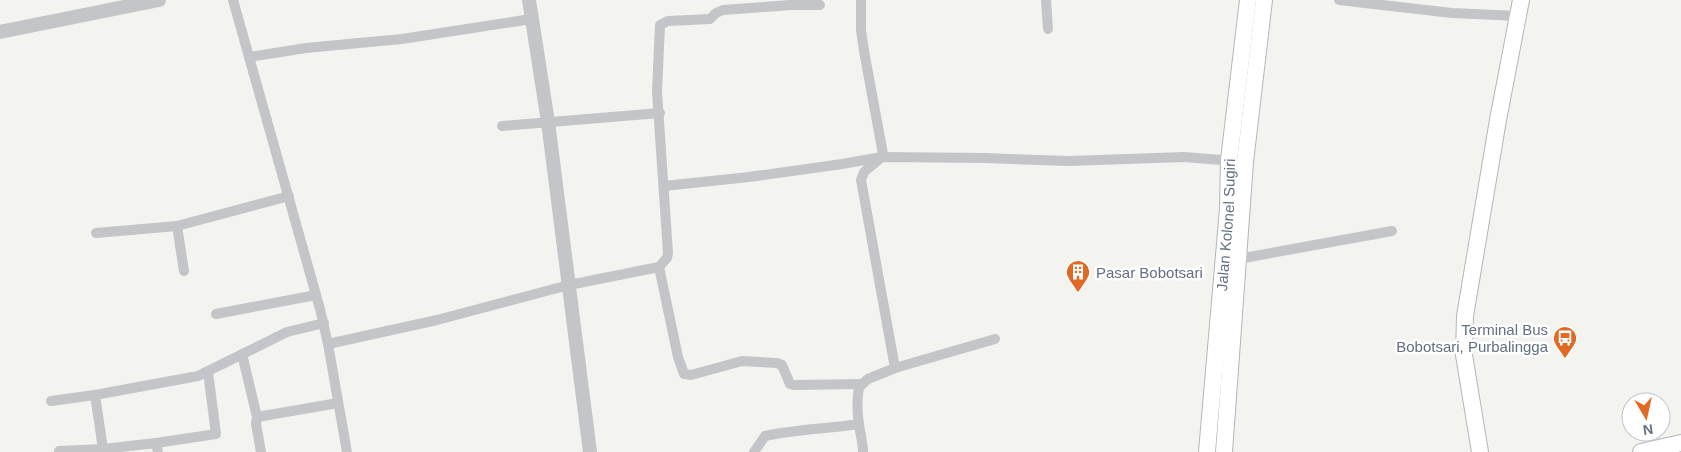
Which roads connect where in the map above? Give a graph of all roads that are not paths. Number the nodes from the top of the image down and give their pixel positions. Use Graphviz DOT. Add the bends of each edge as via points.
graph roads {
  1 [pos="159,0"];
  2 [pos="233,0"];
  3 [pos="528,0"];
  4 [pos="861,0"];
  5 [pos="1046,0"];
  6 [pos="1248,0"];
  7 [pos="1264,0"];
  8 [pos="1339,0"];
  9 [pos="1521,0"];
  10 [pos="754,4"];
  11 [pos="113,5"];
  12 [pos="820,5"];
  13 [pos="1518,16"];
  14 [pos="531,19"];
  15 [pos="1048,29"];
  16 [pos="0,32"];
  17 [pos="249,57"];
  18 [pos="660,113"];
  19 [pos="548,122"];
  20 [pos="502,126"];
  21 [pos="882,157"];
  22 [pos="1229,160"];
  23 [pos="1245,162"];
  24 [pos="664,186"];
  25 [pos="289,196"];
  26 [pos="177,226"];
  27 [pos="1392,230"];
  28 [pos="96,233"];
  29 [pos="1238,259"];
  30 [pos="659,267"];
  31 [pos="184,271"];
  32 [pos="569,285"];
  33 [pos="316,295"];
  34 [pos="216,314"];
  35 [pos="324,323"];
  36 [pos="995,339"];
  37 [pos="328,344"];
  38 [pos="242,354"];
  39 [pos="895,368"];
  40 [pos="208,372"];
  41 [pos="862,384"];
  42 [pos="95,395"];
  43 [pos="51,401"];
  44 [pos="338,403"];
  45 [pos="257,417"];
  46 [pos="859,424"];
  47 [pos="1681,443"];
  48 [pos="157,448"];
  49 [pos="103,449"];
  50 [pos="59,451"];
  51 [pos="261,452"];
  52 [pos="347,452"];
  53 [pos="590,452"];
  54 [pos="754,452"];
  55 [pos="863,452"];
  56 [pos="1207,452"];
  57 [pos="1224,452"];
  58 [pos="1480,452"];
  59 [pos="1641,452"];
  1 -- 11 [label="street"];
  2 -- 17 [label="street"];
  3 -- 14 [label="street"];
  4 -- 21 [label="street" via="861,30"];
  5 -- 15 [label="street"];
  6 -- 22 [label="main road, Jalan Kolonel Sugiri"];
  7 -- 23 [label="main road"];
  8 -- 13 [label="street" via="1452,13"];
  9 -- 13 [label="main road"];
  10 -- 12 [label="street"];
  10 -- 18 [label="street" via="723,10 710,19 668,21 660,25 657,92"];
  11 -- 16 [label="street"];
  13 -- 58 [label="main road" via="1465,316 1464,355"];
  14 -- 17 [label="street" via="402,39"];
  14 -- 19 [label="street"];
  17 -- 25 [label="street"];
  18 -- 19 [label="street"];
  18 -- 24 [label="street"];
  19 -- 20 [label="street"];
  19 -- 32 [label="street"];
  21 -- 22 [label="street" via="1069,161 1184,156"];
  21 -- 24 [label="street"];
  21 -- 39 [label="street" via="864,172 861,180"];
  22 -- 23 [label="street"];
  22 -- 56 [label="main road, Jalan Kolonel Sugiri" via="1228,209"];
  23 -- 29 [label="main road"];
  24 -- 30 [label="street" via="668,253"];
  25 -- 26 [label="street"];
  25 -- 33 [label="street"];
  26 -- 28 [label="street"];
  26 -- 31 [label="street"];
  27 -- 29 [label="street"];
  29 -- 57 [label="main road"];
  30 -- 32 [label="street"];
  30 -- 41 [label="street" via="684,374 696,374 742,361 782,365 790,384 794,385"];
  32 -- 37 [label="street" via="437,320"];
  32 -- 53 [label="street"];
  33 -- 34 [label="street"];
  33 -- 35 [label="street"];
  35 -- 37 [label="street"];
  35 -- 38 [label="street" via="287,332"];
  36 -- 39 [label="street"];
  37 -- 44 [label="street"];
  38 -- 40 [label="street"];
  38 -- 45 [label="street"];
  39 -- 41 [label="street"];
  40 -- 42 [label="street" via="187,379"];
  40 -- 48 [label="street" via="216,434"];
  41 -- 46 [label="street" via="857,397"];
  42 -- 43 [label="street"];
  42 -- 49 [label="street"];
  44 -- 45 [label="street"];
  44 -- 52 [label="street"];
  45 -- 51 [label="street"];
  46 -- 54 [label="street" via="765,436"];
  46 -- 55 [label="street"];
  47 -- 59 [label="main road"];
  48 -- 49 [label="street"];
  49 -- 50 [label="street"];
}
